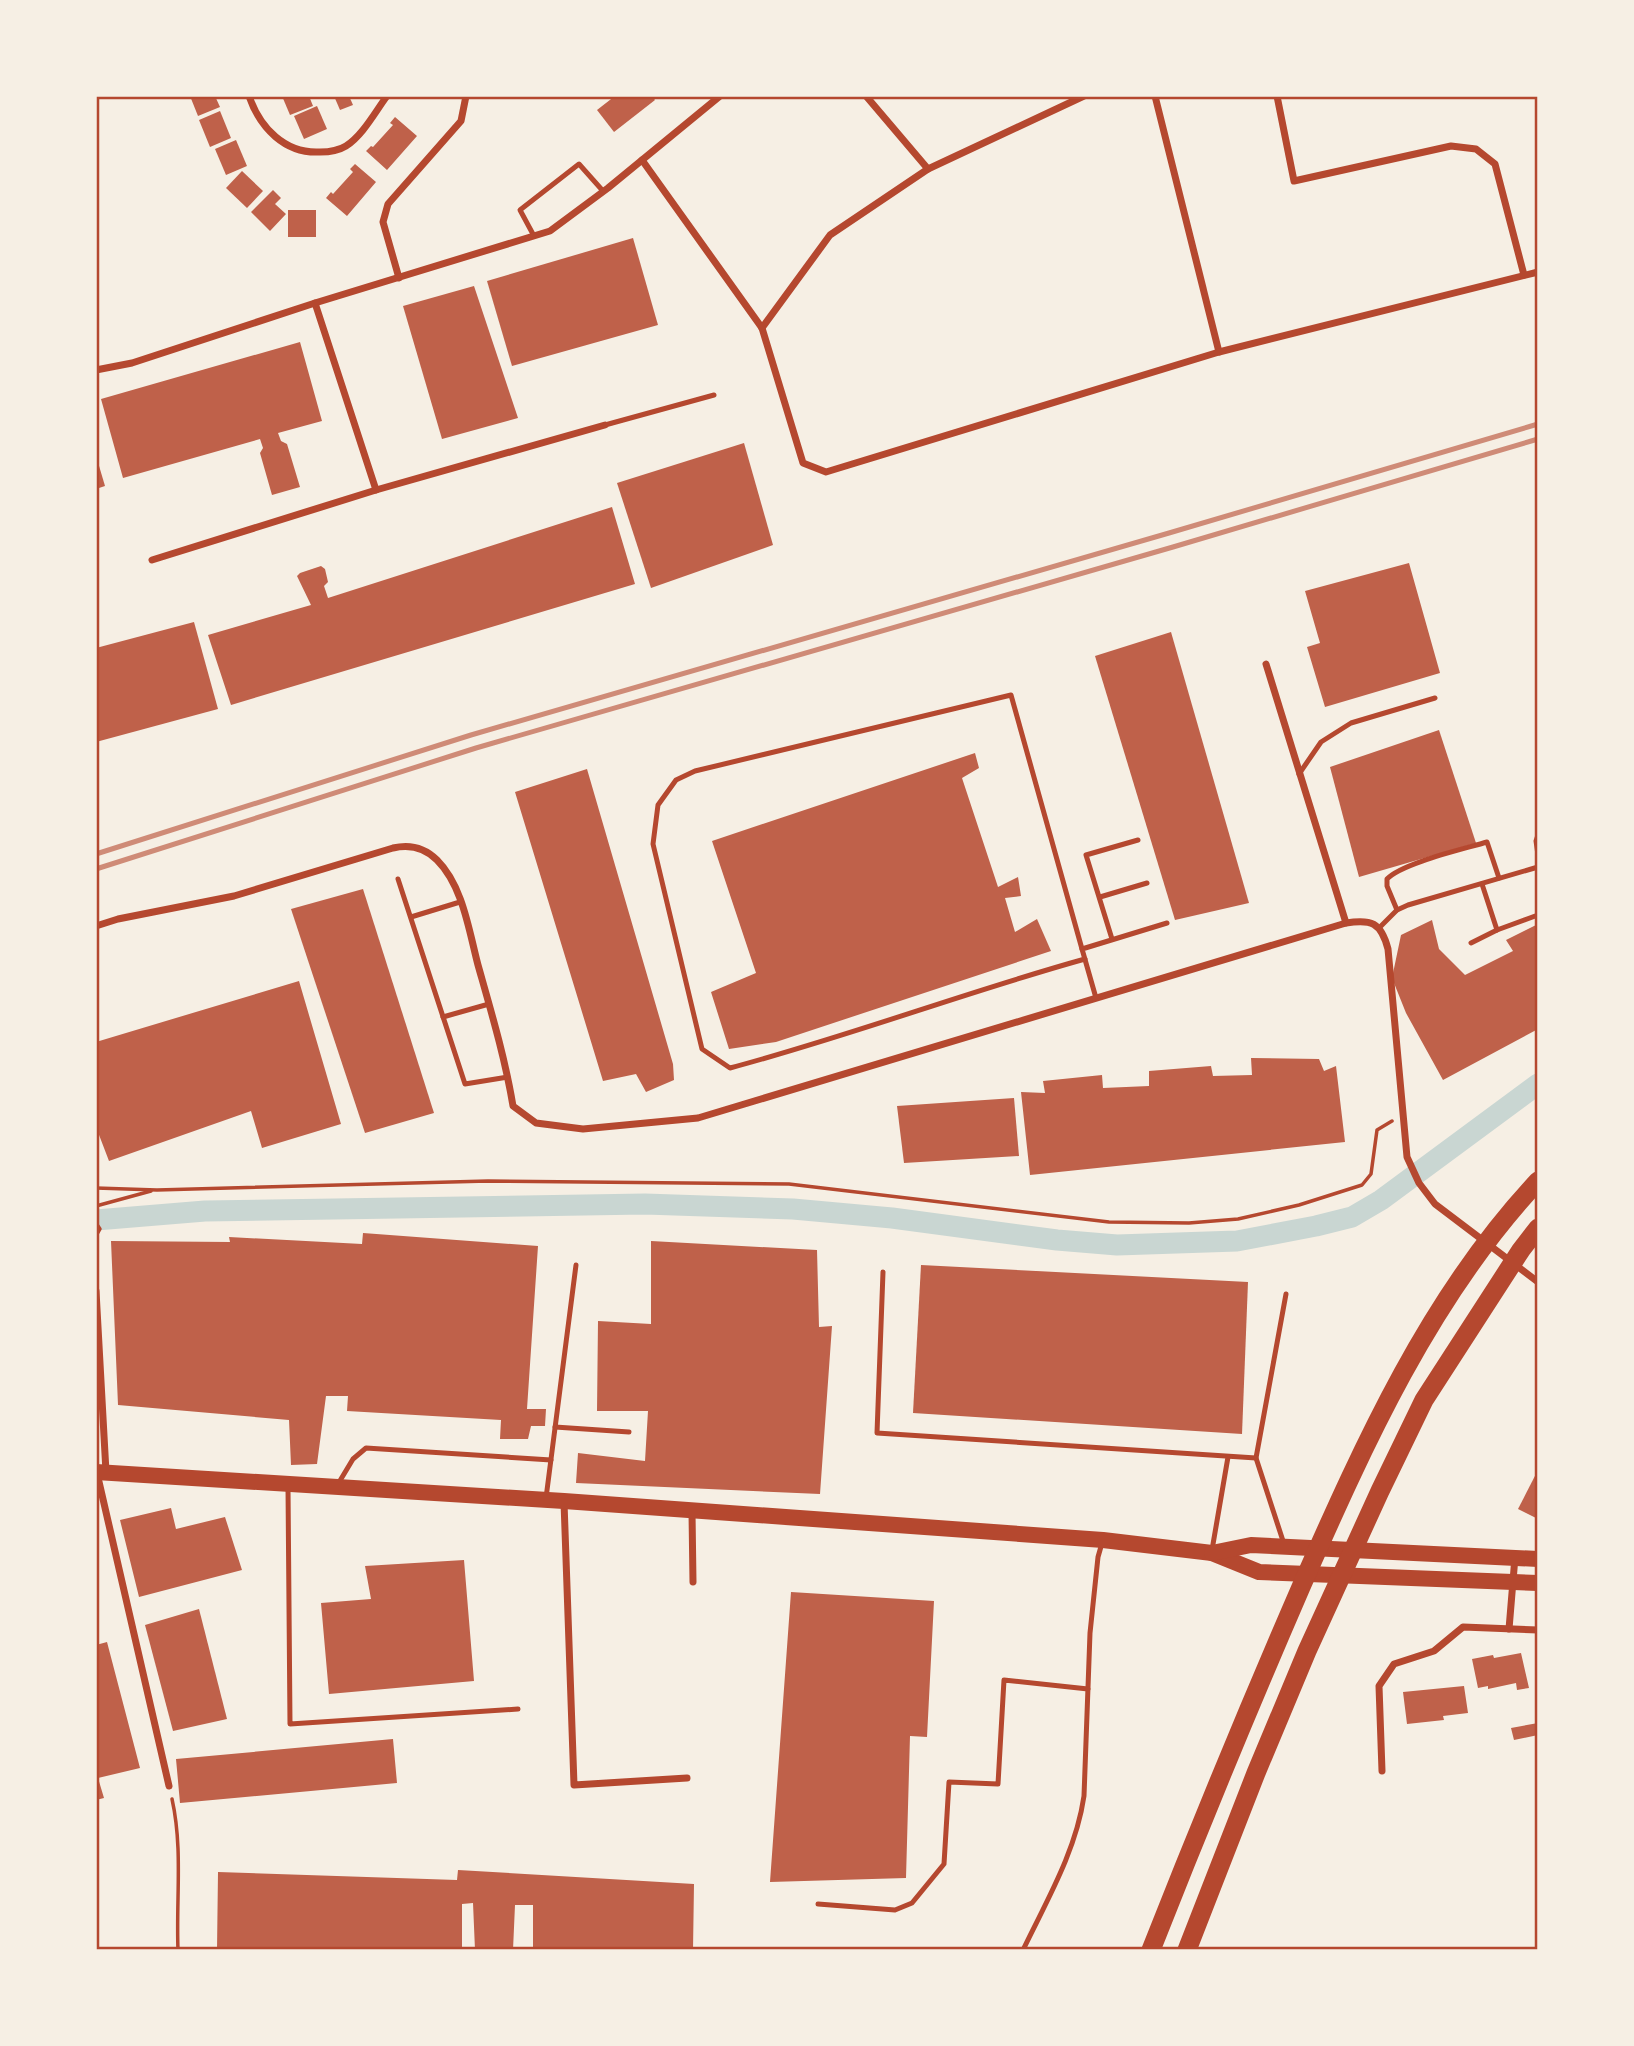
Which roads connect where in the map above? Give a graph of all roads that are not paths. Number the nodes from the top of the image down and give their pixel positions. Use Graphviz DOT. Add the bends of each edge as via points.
graph roads {
  1 [pos="249,96"];
  2 [pos="387,96"];
  3 [pos="466,96"];
  4 [pos="720,96"];
  5 [pos="866,96"];
  6 [pos="1084,96"];
  7 [pos="1155,96"];
  8 [pos="1276,96"];
  9 [pos="642,160"];
  10 [pos="928,169"];
  11 [pos="603,191"];
  12 [pos="534,236"];
  13 [pos="1538,272"];
  14 [pos="1524,275"];
  15 [pos="399,278"];
  16 [pos="315,303"];
  17 [pos="762,328"];
  18 [pos="1219,352"];
  19 [pos="96,370"];
  20 [pos="714,395"];
  21 [pos="605,425"];
  22 [pos="376,490"];
  23 [pos="152,560"];
  24 [pos="1266,664"];
  25 [pos="1435,698"];
  26 [pos="1299,774"];
  27 [pos="1538,835"];
  28 [pos="1138,840"];
  29 [pos="1538,855"];
  30 [pos="1538,867"];
  31 [pos="1499,878"];
  32 [pos="398,879"];
  33 [pos="1147,883"];
  34 [pos="1482,884"];
  35 [pos="1100,897"];
  36 [pos="460,902"];
  37 [pos="1397,910"];
  38 [pos="1538,915"];
  39 [pos="411,917"];
  40 [pos="1167,923"];
  41 [pos="1346,923"];
  42 [pos="96,926"];
  43 [pos="1379,929"];
  44 [pos="1497,930"];
  45 [pos="1112,939"];
  46 [pos="1471,943"];
  47 [pos="1082,949"];
  48 [pos="1086,959"];
  49 [pos="1096,998"];
  50 [pos="489,1004"];
  51 [pos="443,1017"];
  52 [pos="508,1077"];
  53 [pos="1538,1181"];
  54 [pos="1538,1228"];
  55 [pos="576,1265"];
  56 [pos="883,1272"];
  57 [pos="1538,1282"];
  58 [pos="96,1291"];
  59 [pos="1286,1294"];
  60 [pos="555,1427"];
  61 [pos="629,1432"];
  62 [pos="1228,1457"];
  63 [pos="1256,1458"];
  64 [pos="551,1460"];
  65 [pos="100,1473"];
  66 [pos="288,1484"];
  67 [pos="336,1487"];
  68 [pos="545,1500"];
  69 [pos="564,1501"];
  70 [pos="692,1511"];
  71 [pos="1103,1540"];
  72 [pos="1285,1547"];
  73 [pos="1212,1553"];
  74 [pos="1515,1558"];
  75 [pos="1538,1559"];
  76 [pos="693,1582"];
  77 [pos="1513,1582"];
  78 [pos="1538,1583"];
  79 [pos="1509,1629"];
  80 [pos="1538,1630"];
  81 [pos="1088,1689"];
  82 [pos="518,1709"];
  83 [pos="1382,1771"];
  84 [pos="687,1779"];
  85 [pos="169,1786"];
  86 [pos="818,1904"];
  87 [pos="1023,1950"];
  88 [pos="1151,1950"];
  89 [pos="1187,1950"];
  1 -- 2 [label="street" via="259,118 283,143 316,152 346,146"];
  3 -- 15 [label="street" via="461,121 388,204 383,222"];
  4 -- 9 [label="street"];
  5 -- 10 [label="street"];
  6 -- 10 [label="street"];
  7 -- 18 [label="street"];
  8 -- 14 [label="street" via="1294,181 1451,146 1476,149 1495,164"];
  9 -- 11 [label="street"];
  9 -- 17 [label="street"];
  10 -- 17 [label="street" via="830,235"];
  11 -- 12 [label="street" via="550,231"];
  11 -- 12 [label="lane" via="579,164 520,210"];
  12 -- 15 [label="street"];
  13 -- 14 [label="street"];
  14 -- 18 [label="street"];
  15 -- 16 [label="street"];
  16 -- 19 [label="street" via="132,363"];
  16 -- 22 [label="street"];
  17 -- 18 [label="street" via="803,463 826,472"];
  20 -- 21 [label="lane"];
  21 -- 22 [label="street"];
  22 -- 23 [label="street"];
  24 -- 26 [label="street"];
  25 -- 26 [label="lane" via="1350,723 1321,742"];
  26 -- 41 [label="street"];
  27 -- 29 [label="lane"];
  28 -- 35 [label="lane" via="1086,855"];
  30 -- 31 [label="lane"];
  31 -- 34 [label="lane"];
  31 -- 37 [label="lane" via="1487,842 1410,866 1387,879"];
  32 -- 39 [label="lane"];
  33 -- 35 [label="lane"];
  34 -- 37 [label="lane"];
  34 -- 44 [label="lane"];
  35 -- 45 [label="lane"];
  36 -- 39 [label="lane"];
  36 -- 42 [label="street" via="438,861 422,849 404,846 234,896"];
  36 -- 50 [label="street"];
  37 -- 43 [label="lane"];
  38 -- 44 [label="lane"];
  39 -- 51 [label="lane"];
  40 -- 45 [label="lane"];
  41 -- 43 [label="street" via="1364,920"];
  41 -- 49 [label="street"];
  43 -- 57 [label="street" via="1388,949 1407,1157 1435,1204"];
  44 -- 46 [label="lane"];
  45 -- 47 [label="lane"];
  47 -- 48 [label="lane"];
  47 -- 48 [label="lane" via="1011,695 695,771 676,780 658,805 653,844 702,1049 730,1068"];
  48 -- 49 [label="lane"];
  49 -- 52 [label="street" via="698,1118 583,1129 536,1123 513,1106"];
  50 -- 51 [label="lane"];
  50 -- 52 [label="street"];
  51 -- 52 [label="lane" via="465,1084"];
  53 -- 88 [label="highway" via="1505,1216 1451,1295 1405,1369 1345,1486"];
  54 -- 89 [label="highway" via="1424,1401 1380,1491 1307,1651"];
  55 -- 60 [label="lane"];
  56 -- 62 [label="lane" via="877,1433"];
  58 -- 65 [label="street"];
  59 -- 63 [label="lane"];
  60 -- 61 [label="lane"];
  60 -- 64 [label="lane"];
  62 -- 63 [label="lane"];
  62 -- 73 [label="lane"];
  63 -- 72 [label="lane"];
  64 -- 67 [label="lane" via="366,1448 353,1459"];
  64 -- 68 [label="lane"];
  65 -- 66 [label="main road"];
  65 -- 85 [label="street"];
  66 -- 67 [label="main road"];
  66 -- 82 [label="lane" via="290,1724"];
  67 -- 68 [label="main road"];
  68 -- 69 [label="main road"];
  69 -- 70 [label="main road"];
  69 -- 84 [label="street" via="573,1785"];
  70 -- 71 [label="main road"];
  70 -- 76 [label="street"];
  71 -- 73 [label="main road"];
  71 -- 81 [label="lane" via="1090,1633"];
  72 -- 73 [label="main road" via="1251,1545"];
  72 -- 74 [label="main road"];
  73 -- 77 [label="main road" via="1259,1572"];
  74 -- 75 [label="main road"];
  74 -- 77 [label="street"];
  77 -- 78 [label="main road"];
  77 -- 79 [label="street"];
  79 -- 80 [label="street"];
  79 -- 83 [label="street" via="1463,1627 1434,1651 1394,1664 1379,1686"];
  81 -- 86 [label="lane" via="1004,1679 998,1784 949,1782 944,1864 912,1903 895,1910"];
  81 -- 87 [label="lane" via="1080,1820"];
}
